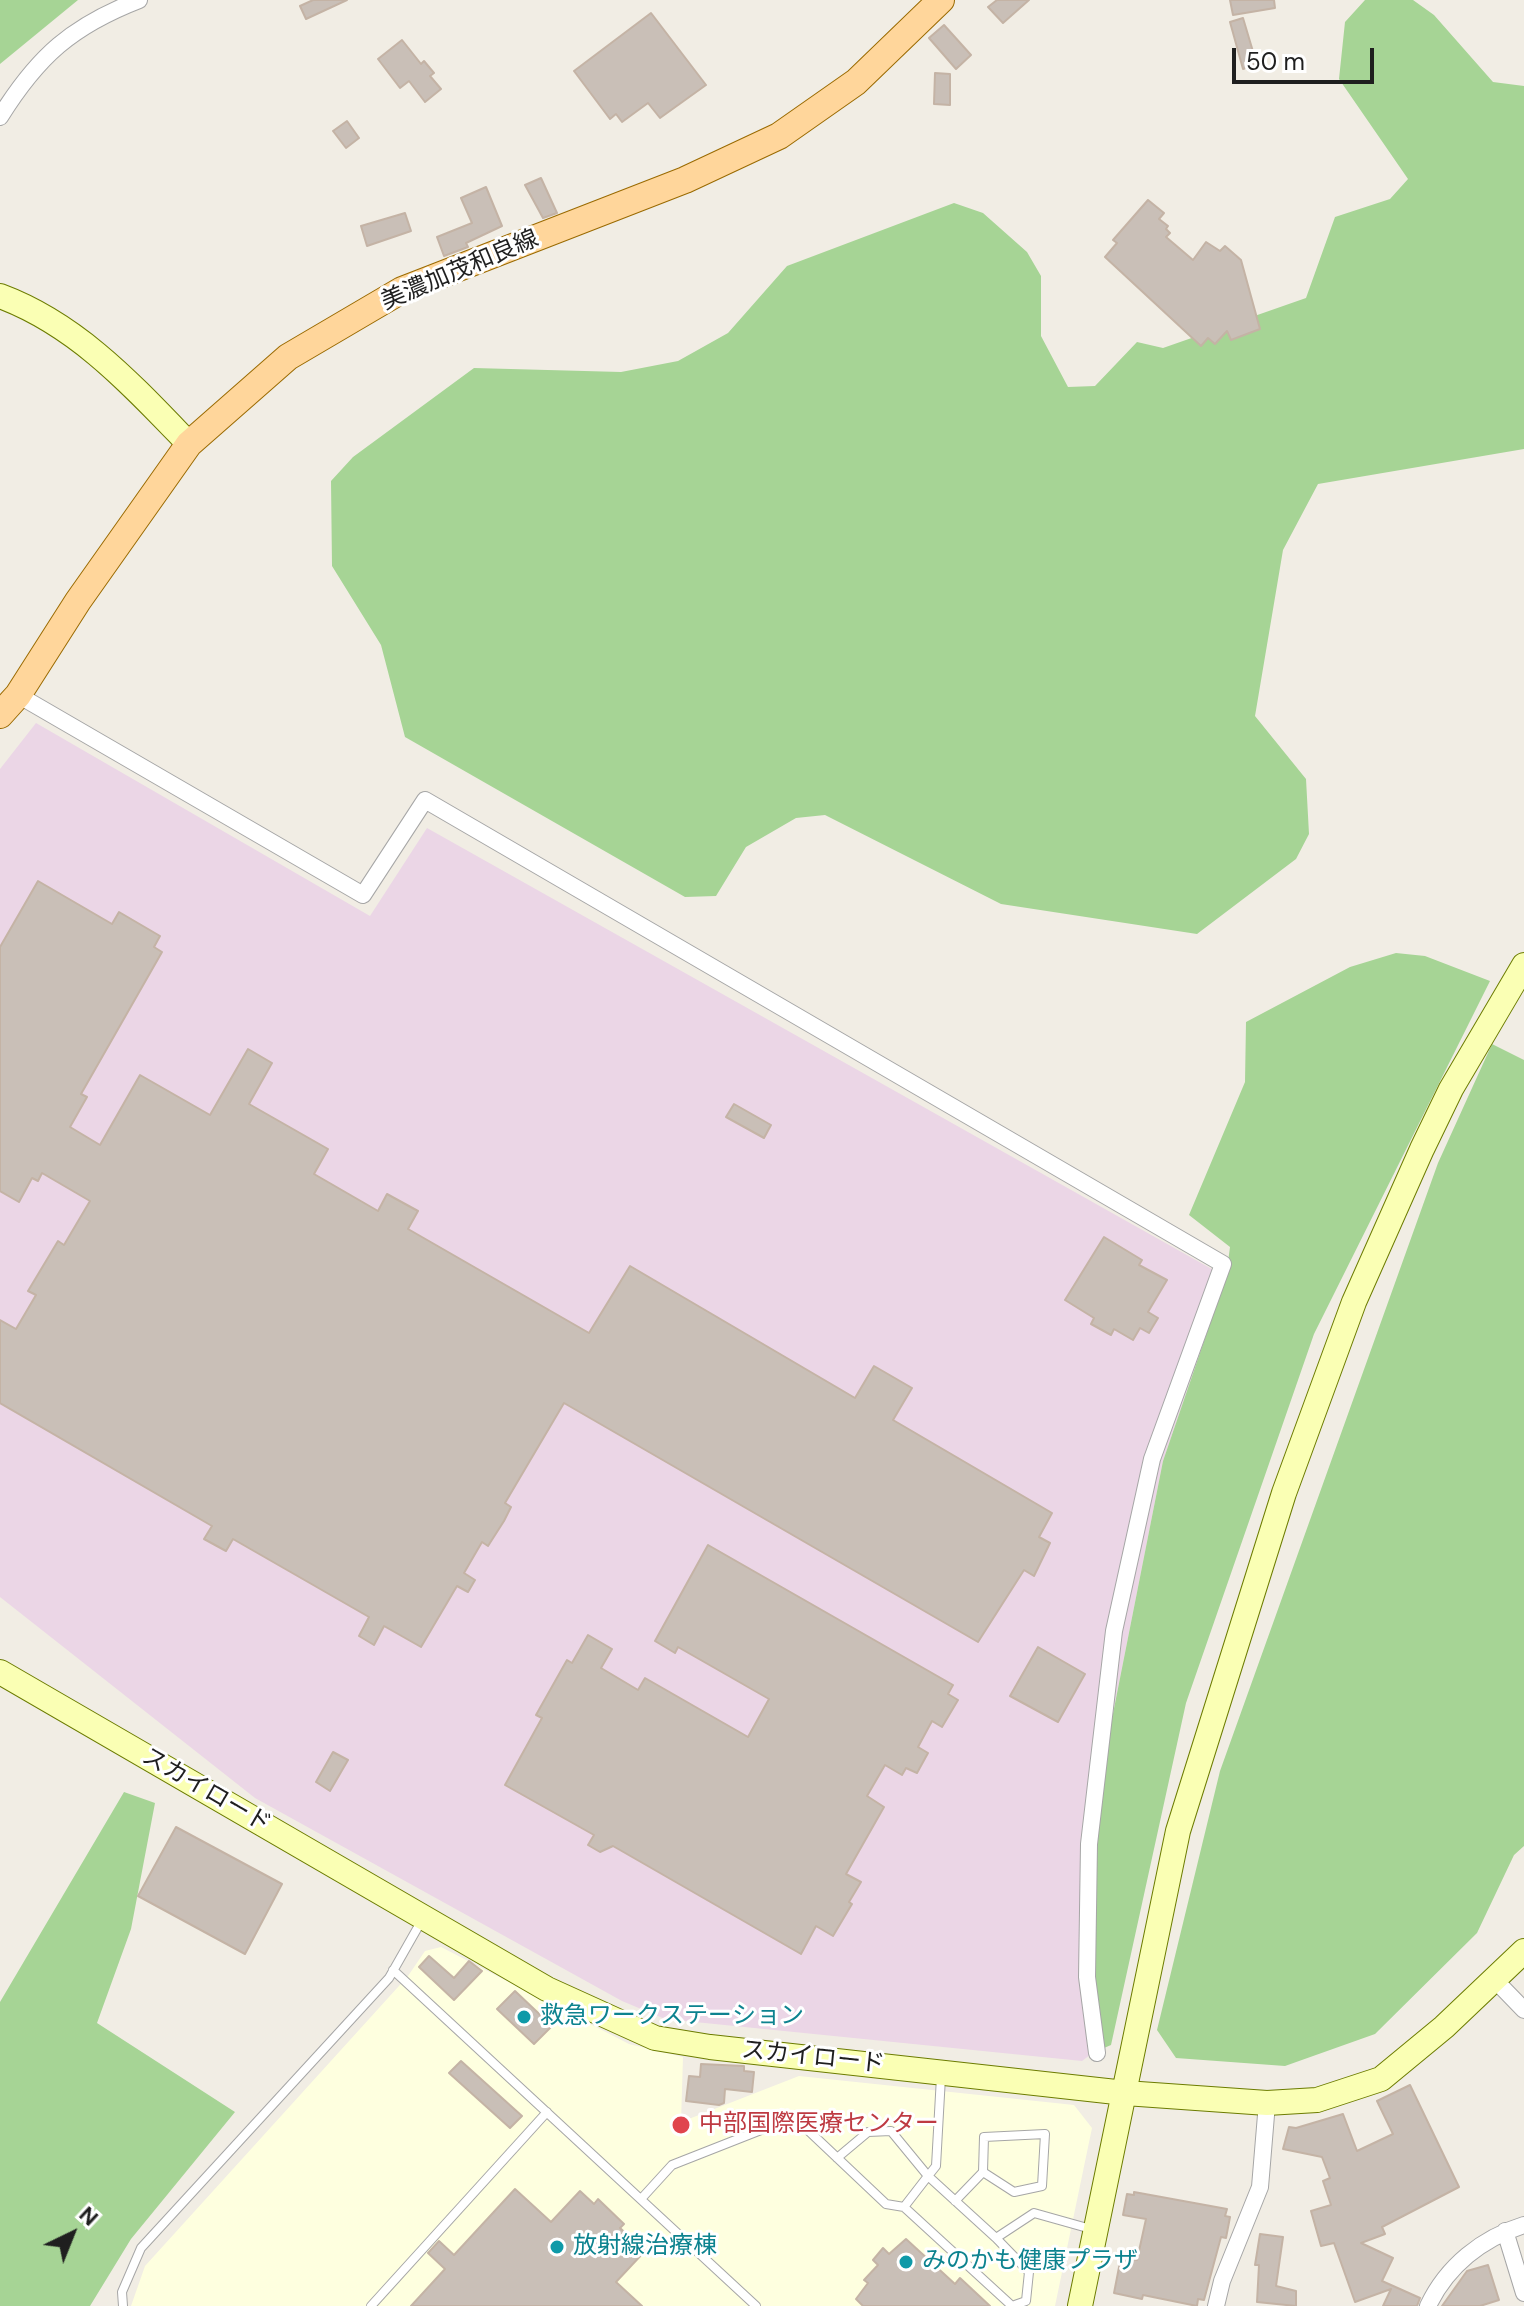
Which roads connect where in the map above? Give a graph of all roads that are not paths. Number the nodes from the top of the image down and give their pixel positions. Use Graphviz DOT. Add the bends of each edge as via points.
graph roads {
  1 [pos="139,0"];
  2 [pos="941,0"];
  3 [pos="0,117"];
  4 [pos="0,296"];
  5 [pos="189,444"];
  6 [pos="18,695"];
  7 [pos="0,715"];
  8 [pos="1524,965"];
  9 [pos="0,1672"];
  10 [pos="423,1917"];
  11 [pos="1524,1951"];
  12 [pos="393,1970"];
  13 [pos="1494,1979"];
  14 [pos="1524,2010"];
  15 [pos="1097,2053"];
  16 [pos="941,2072"];
  17 [pos="1125,2093"];
  18 [pos="1267,2103"];
  19 [pos="547,2112"];
  20 [pos="837,2158"];
  21 [pos="983,2172"];
  22 [pos="928,2176"];
  23 [pos="641,2199"];
  24 [pos="955,2201"];
  25 [pos="904,2207"];
  26 [pos="1524,2225"];
  27 [pos="1096,2230"];
  28 [pos="1505,2231"];
  29 [pos="996,2238"];
  30 [pos="1524,2293"];
  31 [pos="123,2306"];
  32 [pos="371,2306"];
  33 [pos="756,2306"];
  34 [pos="1080,2306"];
  35 [pos="1216,2306"];
  36 [pos="1428,2306"];
  1 -- 3 [label="street" via="94,17 56,46"];
  2 -- 5 [label="main road, 美濃加茂和良線" via="856,82 779,136 685,180 402,290 288,357"];
  4 -- 5 [label="street" via="39,311 117,370"];
  5 -- 6 [label="main road, 美濃加茂和良線"];
  6 -- 7 [label="main road, 美濃加茂和良線"];
  6 -- 15 [label="street" via="363,895 425,800 1223,1264 1152,1459 1114,1631 1089,1844 1087,1977"];
  8 -- 17 [label="street" via="1422,1149 1354,1302 1284,1493 1178,1831"];
  9 -- 10 [label="street, スカイロード"];
  10 -- 12 [label="lane"];
  10 -- 16 [label="street, スカイロード" via="547,1989 655,2038"];
  11 -- 13 [label="street, スカイロード"];
  12 -- 19 [label="lane"];
  12 -- 31 [label="lane" via="141,2248 122,2292"];
  13 -- 14 [label="street"];
  13 -- 18 [label="street, スカイロード" via="1381,2079 1317,2100"];
  16 -- 17 [label="street, スカイロード"];
  16 -- 22 [label="lane" via="936,2166"];
  17 -- 18 [label="street, スカイロード"];
  17 -- 27 [label="street"];
  18 -- 35 [label="street" via="1260,2187"];
  19 -- 23 [label="lane"];
  19 -- 32 [label="lane"];
  20 -- 22 [label="lane" via="868,2132 891,2131"];
  20 -- 23 [label="lane" via="794,2117 672,2165"];
  20 -- 25 [label="lane" via="886,2204"];
  21 -- 21 [label="lane" via="984,2137 1045,2134 1042,2186 1014,2192"];
  21 -- 24 [label="lane"];
  22 -- 24 [label="lane"];
  22 -- 25 [label="lane"];
  23 -- 33 [label="lane"];
  24 -- 29 [label="lane"];
  25 -- 29 [label="lane" via="1012,2306 1026,2301 1029,2272"];
  26 -- 28 [label="street"];
  27 -- 29 [label="lane" via="1034,2213"];
  27 -- 34 [label="street"];
  28 -- 30 [label="street"];
  28 -- 36 [label="street" via="1453,2267"];
}
